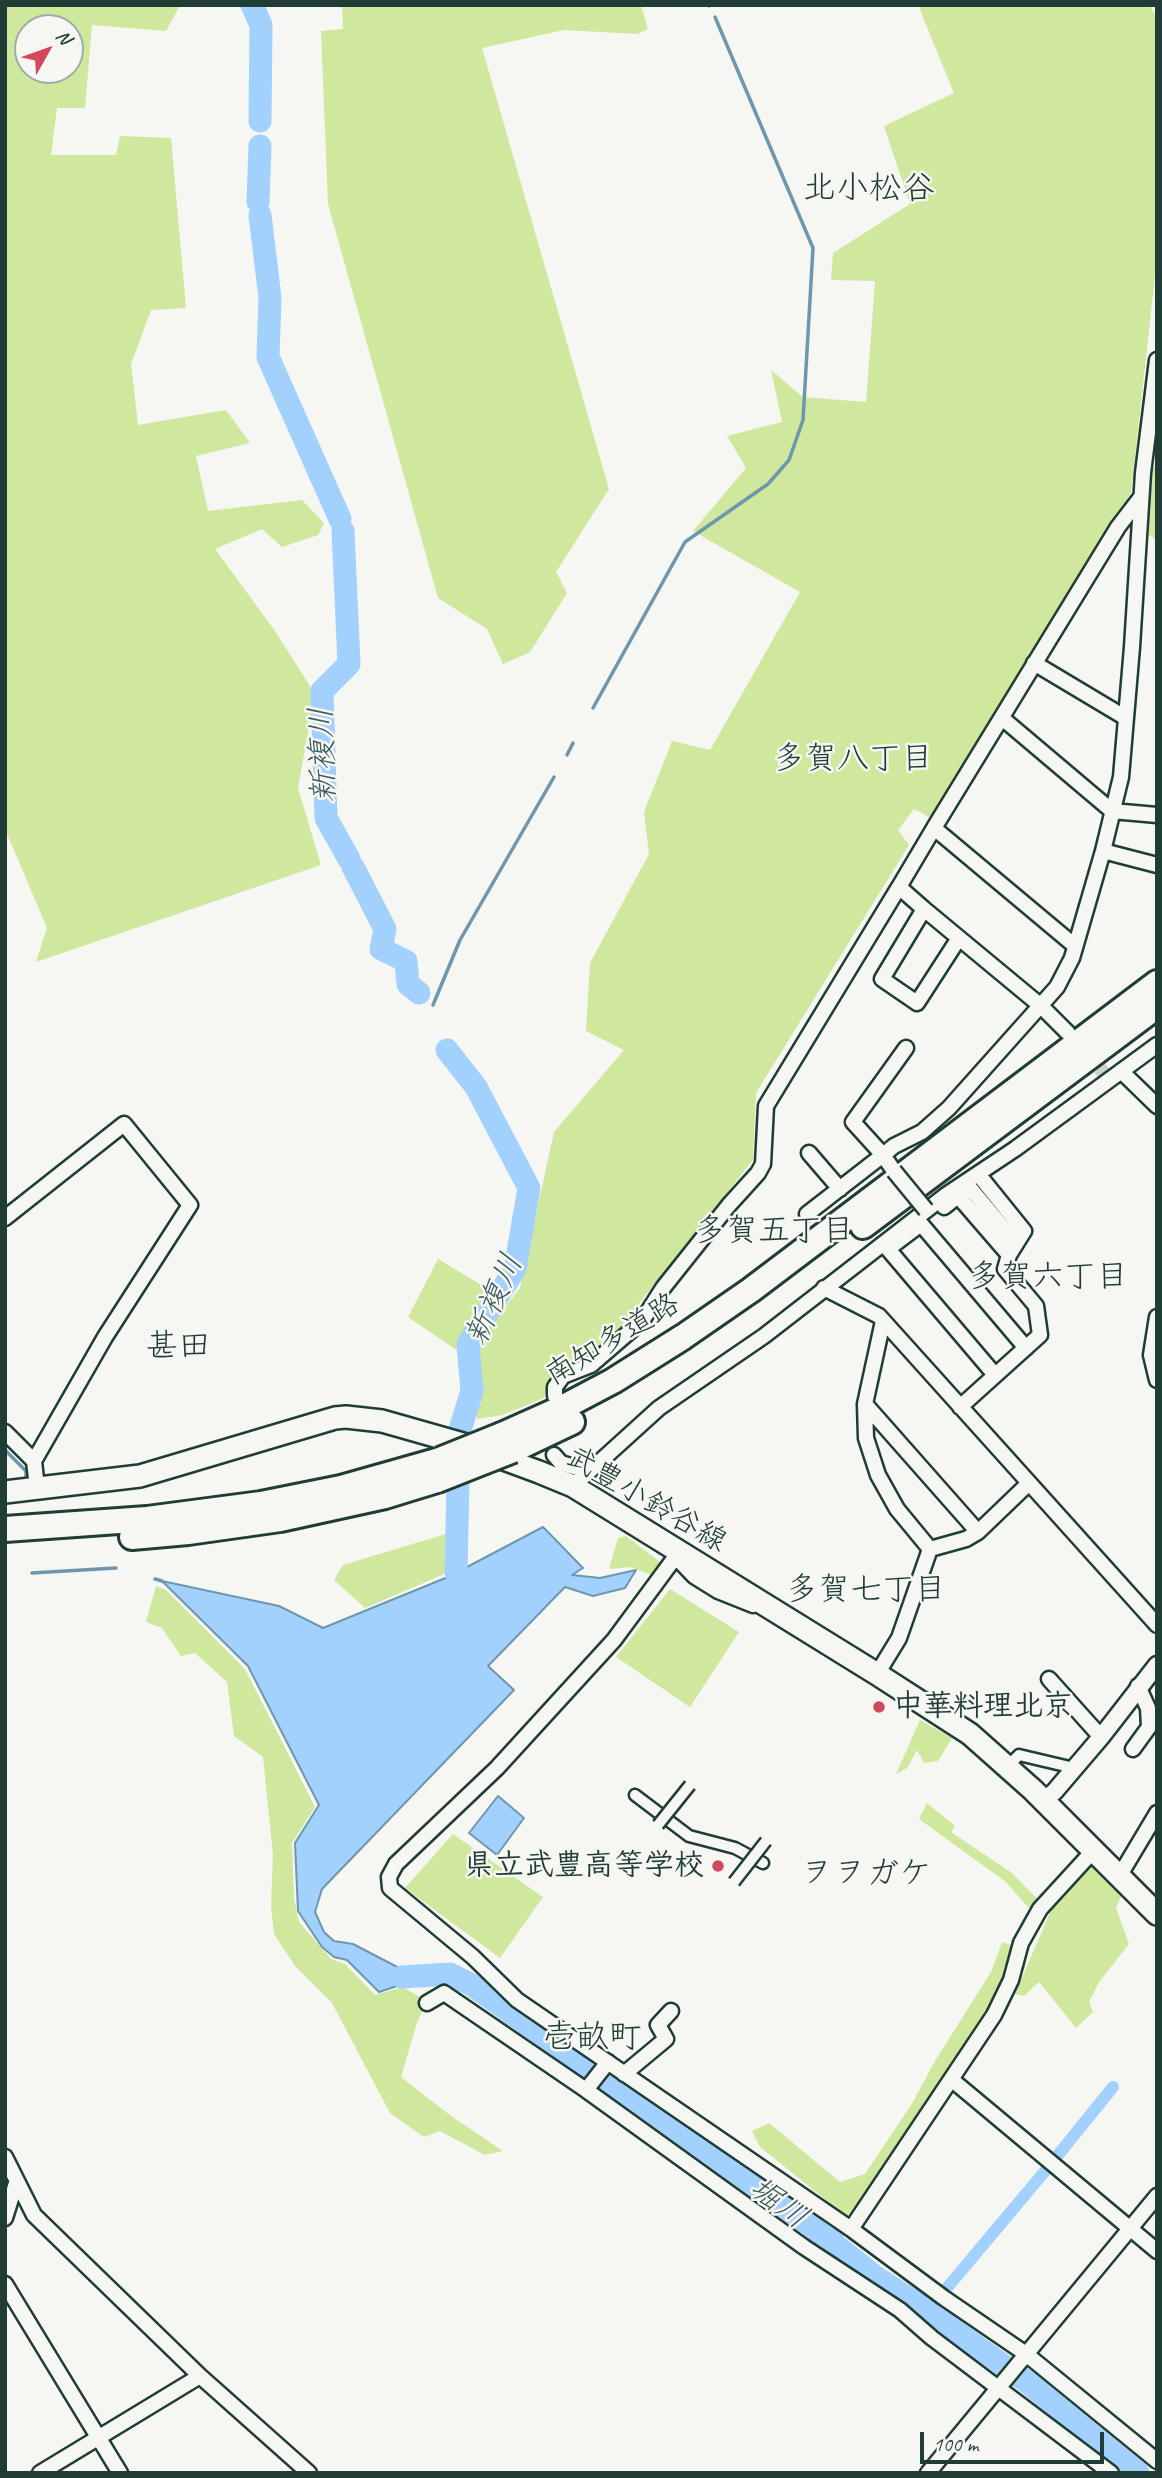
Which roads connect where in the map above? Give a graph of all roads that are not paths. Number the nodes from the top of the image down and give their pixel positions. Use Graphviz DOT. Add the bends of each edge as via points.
graph roads {
  1 [pos="1157,360"];
  2 [pos="1157,466"];
  3 [pos="1143,473"];
  4 [pos="1141,497"];
  5 [pos="1034,663"];
  6 [pos="1002,718"];
  7 [pos="1126,718"];
  8 [pos="1112,811"];
  9 [pos="1157,814"];
  10 [pos="934,828"];
  11 [pos="1103,851"];
  12 [pos="1157,865"];
  13 [pos="898,887"];
  14 [pos="924,909"];
  15 [pos="959,938"];
  16 [pos="1075,946"];
  17 [pos="1157,983"];
  18 [pos="1041,1006"];
  19 [pos="1157,1006"];
  20 [pos="1068,1033"];
  21 [pos="1157,1045"];
  22 [pos="906,1048"];
  23 [pos="1121,1072"];
  24 [pos="1157,1106"];
  25 [pos="808,1153"];
  26 [pos="883,1155"];
  27 [pos="978,1174"];
  28 [pos="840,1189"];
  29 [pos="807,1214"];
  30 [pos="924,1217"];
  31 [pos="5,1218"];
  32 [pos="1012,1249"];
  33 [pos="824,1288"];
  34 [pos="1157,1317"];
  35 [pos="883,1321"];
  36 [pos="1026,1348"];
  37 [pos="995,1375"];
  38 [pos="1157,1380"];
  39 [pos="555,1396"];
  40 [pos="865,1404"];
  41 [pos="960,1407"];
  42 [pos="5,1432"];
  43 [pos="507,1442"];
  44 [pos="554,1455"];
  45 [pos="446,1456"];
  46 [pos="34,1461"];
  47 [pos="580,1479"];
  48 [pos="1028,1484"];
  49 [pos="37,1488"];
  50 [pos="5,1492"];
  51 [pos="5,1529"];
  52 [pos="978,1532"];
  53 [pos="5,1546"];
  54 [pos="930,1549"];
  55 [pos="673,1551"];
  56 [pos="1157,1625"];
  57 [pos="1154,1671"];
  58 [pos="877,1674"];
  59 [pos="1049,1679"];
  60 [pos="1138,1686"];
  61 [pos="1101,1737"];
  62 [pos="1133,1749"];
  63 [pos="1007,1766"];
  64 [pos="1074,1768"];
  65 [pos="690,1785"];
  66 [pos="635,1795"];
  67 [pos="1044,1801"];
  68 [pos="1155,1818"];
  69 [pos="659,1825"];
  70 [pos="766,1841"];
  71 [pos="1094,1850"];
  72 [pos="763,1863"];
  73 [pos="1120,1875"];
  74 [pos="734,1882"];
  75 [pos="1157,1914"];
  76 [pos="427,2003"];
  77 [pos="671,2011"];
  78 [pos="608,2062"];
  79 [pos="624,2074"];
  80 [pos="951,2079"];
  81 [pos="586,2090"];
  82 [pos="5,2157"];
  83 [pos="16,2183"];
  84 [pos="1157,2196"];
  85 [pos="5,2218"];
  86 [pos="1129,2228"];
  87 [pos="851,2229"];
  88 [pos="1157,2251"];
  89 [pos="5,2284"];
  90 [pos="1026,2354"];
  91 [pos="200,2376"];
  92 [pos="999,2386"];
  93 [pos="99,2438"];
  94 [pos="1157,2461"];
  95 [pos="40,2473"];
  96 [pos="120,2473"];
  97 [pos="309,2473"];
  98 [pos="928,2473"];
  99 [pos="1111,2473"];
  1 -- 3 [label="street"];
  2 -- 3 [label="street"];
  3 -- 4 [label="street"];
  4 -- 5 [label="street"];
  4 -- 7 [label="street"];
  5 -- 6 [label="street"];
  5 -- 7 [label="street"];
  6 -- 8 [label="street"];
  6 -- 10 [label="street"];
  7 -- 8 [label="street" via="1121,777"];
  8 -- 9 [label="street"];
  8 -- 11 [label="street"];
  10 -- 13 [label="street"];
  10 -- 16 [label="street"];
  11 -- 12 [label="street"];
  11 -- 16 [label="street"];
  13 -- 14 [label="street"];
  13 -- 39 [label="street" via="766,1106 763,1164 758,1173 663,1288 642,1321 590,1365 563,1376"];
  14 -- 15 [label="street"];
  14 -- 15 [label="street" via="882,979 917,1003"];
  15 -- 18 [label="street"];
  16 -- 18 [label="street" via="1056,987"];
  17 -- 43 [label="highway, 南知多道路" via="751,1290 613,1381"];
  18 -- 20 [label="street"];
  18 -- 26 [label="street" via="949,1108 922,1132"];
  19 -- 43 [label="highway, 南知多道路" via="695,1350 569,1424"];
  21 -- 23 [label="street"];
  22 -- 26 [label="street" via="853,1122"];
  23 -- 24 [label="street"];
  23 -- 27 [label="street"];
  25 -- 28 [label="street"];
  26 -- 28 [label="street"];
  26 -- 30 [label="street, bridge"];
  27 -- 30 [label="street"];
  27 -- 32 [label="street" via="1024,1231"];
  28 -- 29 [label="street"];
  30 -- 32 [label="street" via="958,1196"];
  30 -- 33 [label="street"];
  30 -- 36 [label="street"];
  30 -- 37 [label="street" via="888,1250"];
  31 -- 46 [label="street" via="124,1124 190,1205 105,1337"];
  32 -- 36 [label="street" via="1005,1269 1036,1306 1040,1335"];
  33 -- 35 [label="street"];
  33 -- 47 [label="street" via="764,1336 659,1408"];
  34 -- 38 [label="street" via="1151,1355"];
  35 -- 40 [label="street"];
  35 -- 41 [label="street"];
  36 -- 37 [label="street"];
  37 -- 41 [label="street"];
  40 -- 52 [label="street"];
  40 -- 54 [label="street" via="866,1438 878,1475 897,1509"];
  41 -- 48 [label="street"];
  42 -- 46 [label="street"];
  43 -- 45 [label="highway, 南知多道路, bridge"];
  44 -- 47 [label="street"];
  45 -- 47 [label="main road, 武豊小鈴谷線"];
  45 -- 49 [label="main road, 武豊小鈴谷線" via="382,1421 335,1418 140,1476"];
  45 -- 51 [label="highway, 南知多道路" via="341,1488 261,1504 147,1519"];
  45 -- 53 [label="highway, 南知多道路" via="385,1496 280,1519 188,1532"];
  46 -- 49 [label="street"];
  47 -- 55 [label="main road, 武豊小鈴谷線"];
  48 -- 52 [label="street"];
  48 -- 56 [label="street"];
  49 -- 50 [label="main road, 武豊小鈴谷線"];
  52 -- 54 [label="street"];
  54 -- 58 [label="street" via="899,1638"];
  55 -- 58 [label="main road, 武豊小鈴谷線"];
  55 -- 78 [label="street" via="606,1650 389,1877 394,1892 517,2000"];
  57 -- 60 [label="street"];
  58 -- 63 [label="main road, 武豊小鈴谷線" via="970,1734"];
  59 -- 61 [label="street"];
  60 -- 61 [label="street"];
  60 -- 62 [label="street" via="1148,1708 1149,1727"];
  61 -- 64 [label="street"];
  63 -- 64 [label="street" via="1019,1755"];
  63 -- 67 [label="main road, 武豊小鈴谷線"];
  64 -- 67 [label="street"];
  65 -- 69 [label="street, bridge"];
  66 -- 72 [label="street" via="689,1836 735,1847"];
  67 -- 71 [label="main road, 武豊小鈴谷線"];
  68 -- 73 [label="street"];
  70 -- 74 [label="street, bridge"];
  71 -- 73 [label="main road, 武豊小鈴谷線"];
  71 -- 80 [label="street" via="1040,1909 1021,1943 1012,1980 994,2015"];
  73 -- 75 [label="main road, 武豊小鈴谷線"];
  76 -- 81 [label="street" via="444,1993"];
  77 -- 79 [label="street" via="658,2025 666,2039"];
  78 -- 79 [label="street"];
  78 -- 81 [label="street"];
  79 -- 87 [label="street"];
  80 -- 86 [label="street"];
  80 -- 87 [label="street"];
  81 -- 92 [label="street" via="900,2310"];
  82 -- 83 [label="street"];
  83 -- 85 [label="street"];
  83 -- 91 [label="street" via="34,2215"];
  84 -- 86 [label="street"];
  86 -- 88 [label="street"];
  86 -- 90 [label="street"];
  87 -- 90 [label="street"];
  89 -- 93 [label="street"];
  90 -- 92 [label="street"];
  90 -- 94 [label="street"];
  91 -- 93 [label="street"];
  91 -- 97 [label="street"];
  92 -- 98 [label="street"];
  92 -- 99 [label="street"];
  93 -- 95 [label="street"];
  93 -- 96 [label="street"];
}
